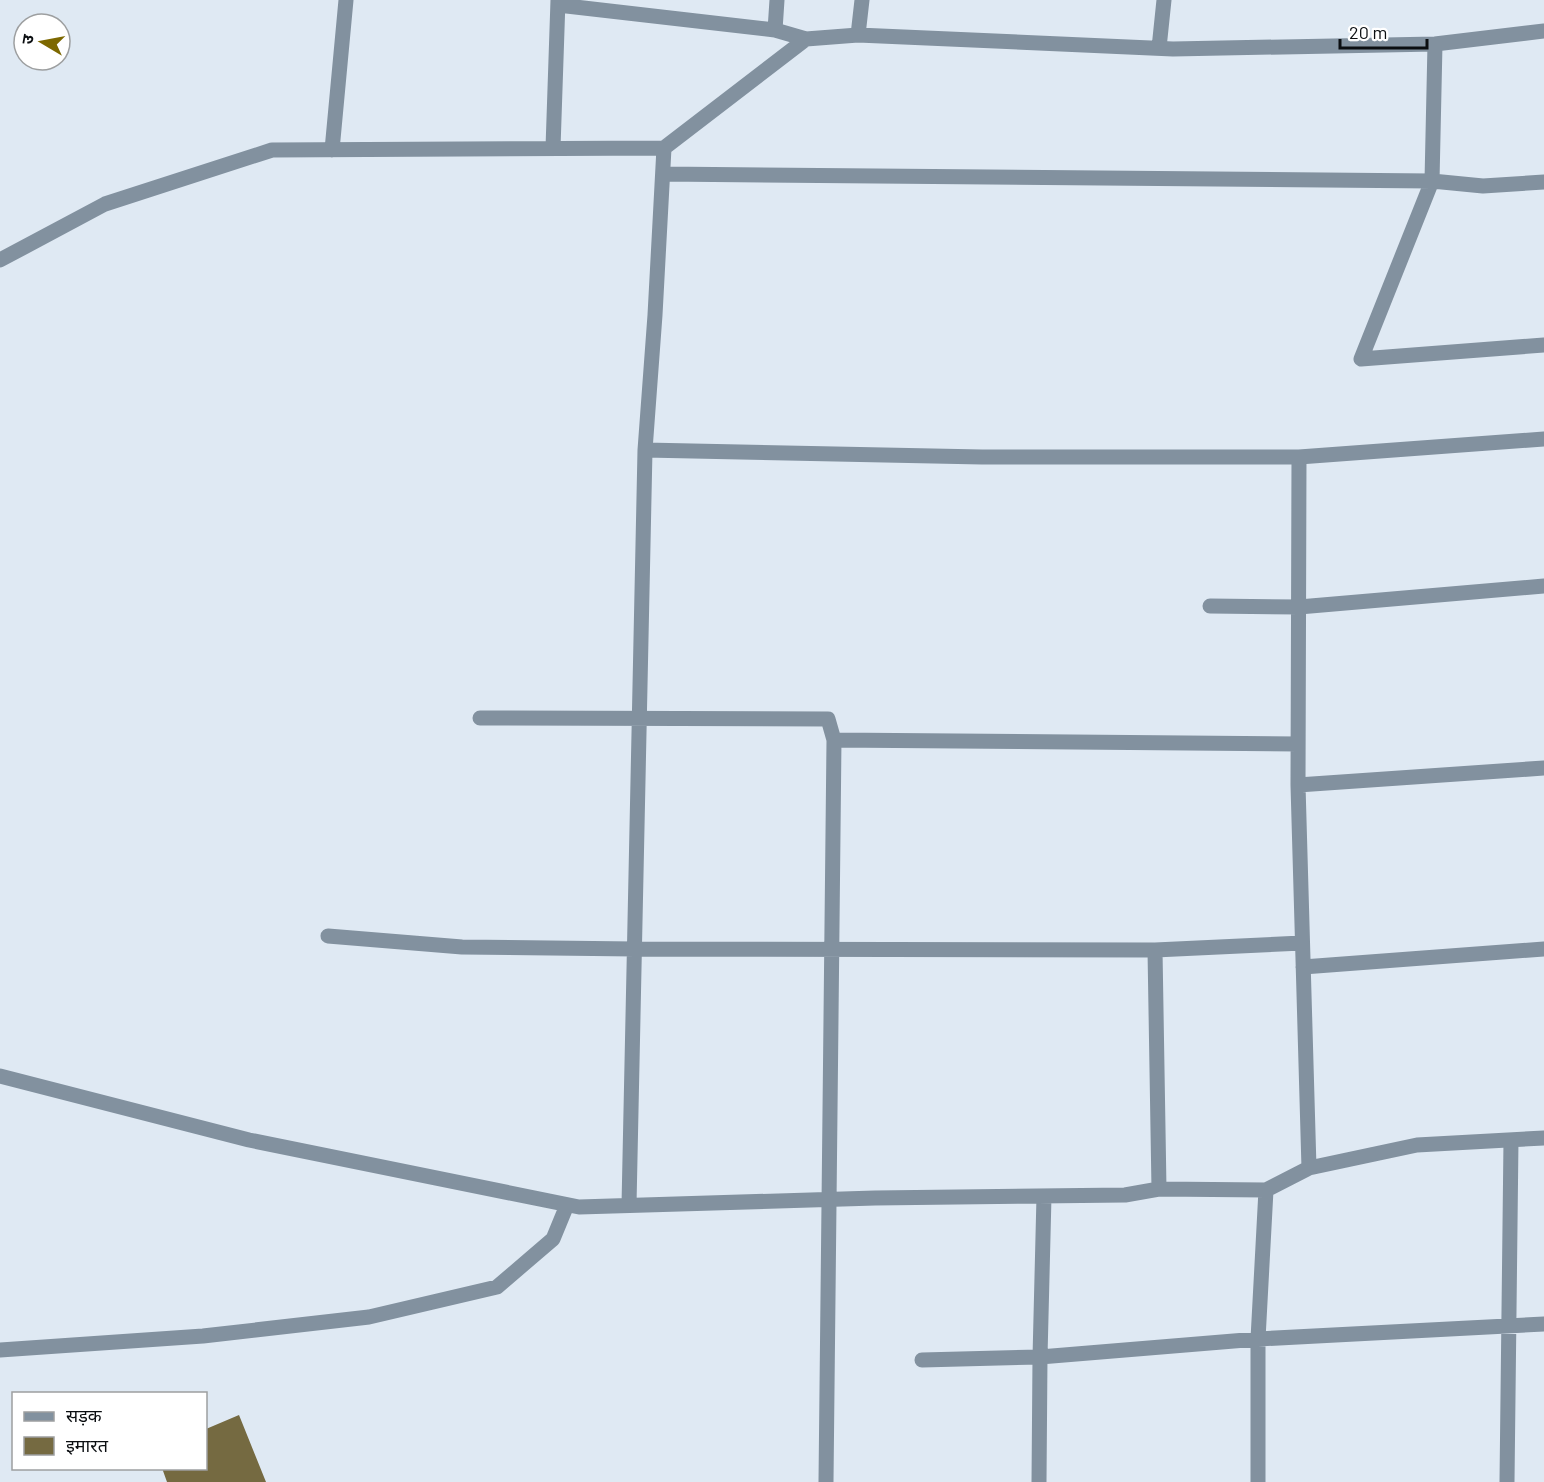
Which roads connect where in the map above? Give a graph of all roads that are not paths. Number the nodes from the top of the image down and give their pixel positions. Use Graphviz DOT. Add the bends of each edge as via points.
graph roads {
  1 [pos="346,0"];
  2 [pos="777,0"];
  3 [pos="862,0"];
  4 [pos="1164,0"];
  5 [pos="558,2"];
  6 [pos="775,30"];
  7 [pos="1544,31"];
  8 [pos="858,35"];
  9 [pos="806,39"];
  10 [pos="1435,44"];
  11 [pos="1159,48"];
  12 [pos="664,147"];
  13 [pos="553,148"];
  14 [pos="332,150"];
  15 [pos="663,174"];
  16 [pos="1432,181"];
  17 [pos="1544,182"];
  18 [pos="0,260"];
  19 [pos="1544,345"];
  20 [pos="1544,439"];
  21 [pos="645,450"];
  22 [pos="1299,457"];
  23 [pos="1544,586"];
  24 [pos="1210,606"];
  25 [pos="1299,607"];
  26 [pos="480,718"];
  27 [pos="641,719"];
  28 [pos="834,740"];
  29 [pos="1298,744"];
  30 [pos="1544,768"];
  31 [pos="1298,785"];
  32 [pos="328,936"];
  33 [pos="1302,943"];
  34 [pos="635,949"];
  35 [pos="832,949"];
  36 [pos="1544,949"];
  37 [pos="1155,950"];
  38 [pos="1303,967"];
  39 [pos="0,1076"];
  40 [pos="1544,1138"];
  41 [pos="1511,1140"];
  42 [pos="1309,1168"];
  43 [pos="1159,1189"];
  44 [pos="1266,1190"];
  45 [pos="1044,1196"];
  46 [pos="828,1200"];
  47 [pos="629,1205"];
  48 [pos="567,1206"];
  49 [pos="1544,1324"];
  50 [pos="1509,1325"];
  51 [pos="1258,1339"];
  52 [pos="0,1350"];
  53 [pos="1040,1358"];
  54 [pos="922,1360"];
  55 [pos="826,1482"];
  56 [pos="1039,1482"];
  57 [pos="1258,1482"];
  58 [pos="1507,1482"];
  1 -- 14 [label="street"];
  2 -- 6 [label="street"];
  3 -- 8 [label="street"];
  4 -- 11 [label="street"];
  5 -- 6 [label="street"];
  5 -- 13 [label="street"];
  6 -- 9 [label="street"];
  7 -- 10 [label="street"];
  8 -- 9 [label="street"];
  8 -- 11 [label="street"];
  9 -- 12 [label="street"];
  10 -- 11 [label="street"];
  10 -- 16 [label="street"];
  12 -- 13 [label="street"];
  12 -- 15 [label="street"];
  13 -- 14 [label="street"];
  14 -- 18 [label="street" via="272,150 105,204"];
  15 -- 16 [label="street"];
  15 -- 21 [label="street"];
  16 -- 17 [label="street" via="1484,186"];
  16 -- 19 [label="street" via="1361,359"];
  20 -- 22 [label="street"];
  21 -- 22 [label="street" via="981,457"];
  21 -- 27 [label="street"];
  22 -- 25 [label="street"];
  23 -- 25 [label="street"];
  24 -- 25 [label="street"];
  25 -- 29 [label="street"];
  26 -- 27 [label="street"];
  27 -- 28 [label="street" via="828,719"];
  27 -- 34 [label="street"];
  28 -- 29 [label="street"];
  28 -- 35 [label="street"];
  29 -- 31 [label="street"];
  30 -- 31 [label="street"];
  31 -- 33 [label="street"];
  32 -- 34 [label="street" via="462,947"];
  33 -- 37 [label="street"];
  33 -- 38 [label="street"];
  34 -- 35 [label="street"];
  34 -- 47 [label="street"];
  35 -- 37 [label="street"];
  35 -- 46 [label="street"];
  36 -- 38 [label="street"];
  37 -- 43 [label="street"];
  38 -- 42 [label="street"];
  39 -- 48 [label="street" via="249,1140"];
  40 -- 41 [label="street"];
  41 -- 42 [label="street" via="1417,1145"];
  41 -- 50 [label="street"];
  42 -- 44 [label="street"];
  43 -- 44 [label="street"];
  43 -- 45 [label="street" via="1125,1195"];
  44 -- 51 [label="street"];
  45 -- 46 [label="street"];
  45 -- 53 [label="street"];
  46 -- 47 [label="street"];
  46 -- 55 [label="street"];
  47 -- 48 [label="street"];
  48 -- 52 [label="street" via="553,1239 497,1287 369,1317 203,1336"];
  49 -- 50 [label="street"];
  50 -- 51 [label="street"];
  50 -- 58 [label="street"];
  51 -- 53 [label="street"];
  51 -- 57 [label="street"];
  53 -- 54 [label="street"];
  53 -- 56 [label="street"];
}
